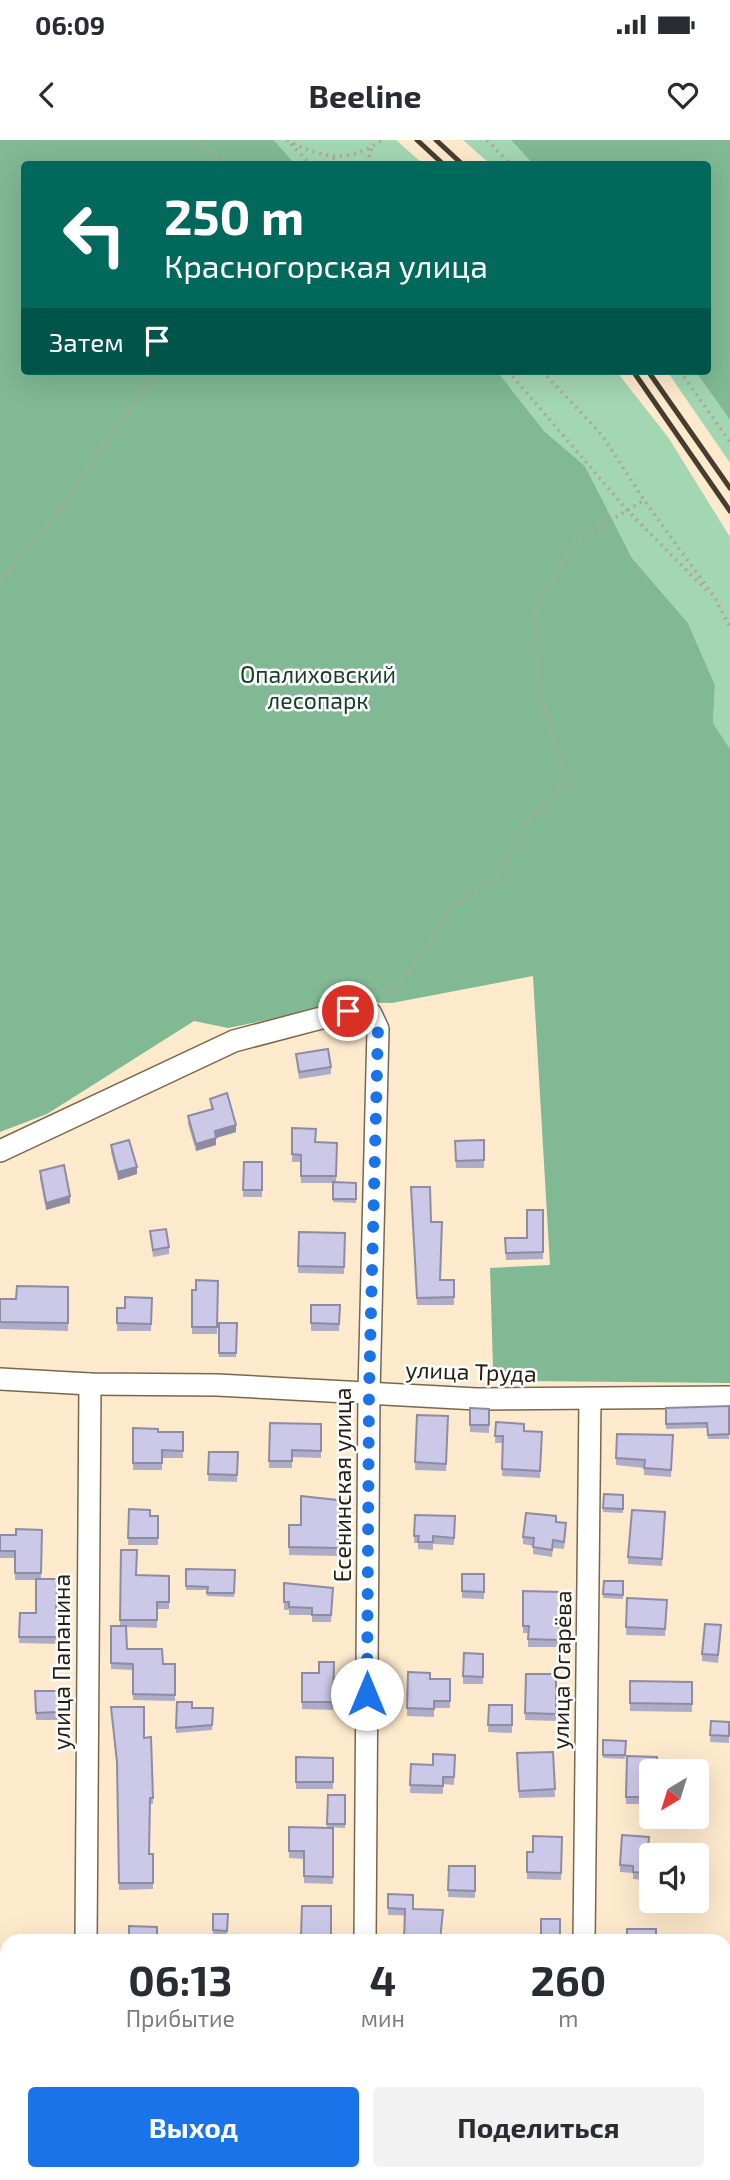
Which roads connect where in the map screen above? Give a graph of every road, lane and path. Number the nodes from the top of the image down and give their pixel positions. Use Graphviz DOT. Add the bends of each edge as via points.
graph roads {
  1 [pos="192,140"];
  2 [pos="287,140"];
  3 [pos="382,140"];
  4 [pos="487,140"];
  5 [pos="373,146"];
  6 [pos="335,157"];
  7 [pos="224,161"];
  8 [pos="307,161"];
  9 [pos="331,161"];
  10 [pos="370,161"];
  11 [pos="507,161"];
  12 [pos="154,375"];
  13 [pos="511,375"];
  14 [pos="546,375"];
  15 [pos="683,375"];
  16 [pos="730,442"];
  17 [pos="643,500"];
  18 [pos="627,510"];
  19 [pos="0,580"];
  20 [pos="715,598"];
  21 [pos="730,626"];
  22 [pos="375,1021"];
  23 [pos="0,1151"];
  24 [pos="0,1379"];
  25 [pos="90,1384"];
  26 [pos="369,1393"];
  27 [pos="730,1397"];
  28 [pos="590,1400"];
  29 [pos="86,1934"];
  30 [pos="365,1934"];
  31 [pos="584,1934"];
  1 -- 7 [label="path"];
  2 -- 6 [label="path" via="314,155"];
  2 -- 8 [label="path"];
  3 -- 5 [label="path"];
  4 -- 11 [label="path"];
  5 -- 6 [label="path"];
  5 -- 10 [label="path"];
  6 -- 9 [label="path"];
  12 -- 19 [label="path" via="48,526"];
  13 -- 18 [label="path"];
  14 -- 17 [label="path" via="602,435"];
  15 -- 16 [label="path"];
  17 -- 18 [label="path"];
  17 -- 20 [label="path"];
  18 -- 20 [label="path"];
  18 -- 22 [label="path" via="574,543 536,606 537,684 566,784 531,816 495,880 455,904"];
  20 -- 21 [label="path"];
  22 -- 23 [label="street" via="348,1011 234,1041"];
  22 -- 26 [label="street, Есенинская улица"];
  24 -- 25 [label="street, улица Труда"];
  25 -- 26 [label="street, улица Труда"];
  25 -- 29 [label="street, улица Папанина"];
  26 -- 28 [label="street, улица Труда"];
  26 -- 30 [label="street, Есенинская улица"];
  27 -- 28 [label="street, улица Труда"];
  28 -- 31 [label="street, улица Огарёва"];
}
